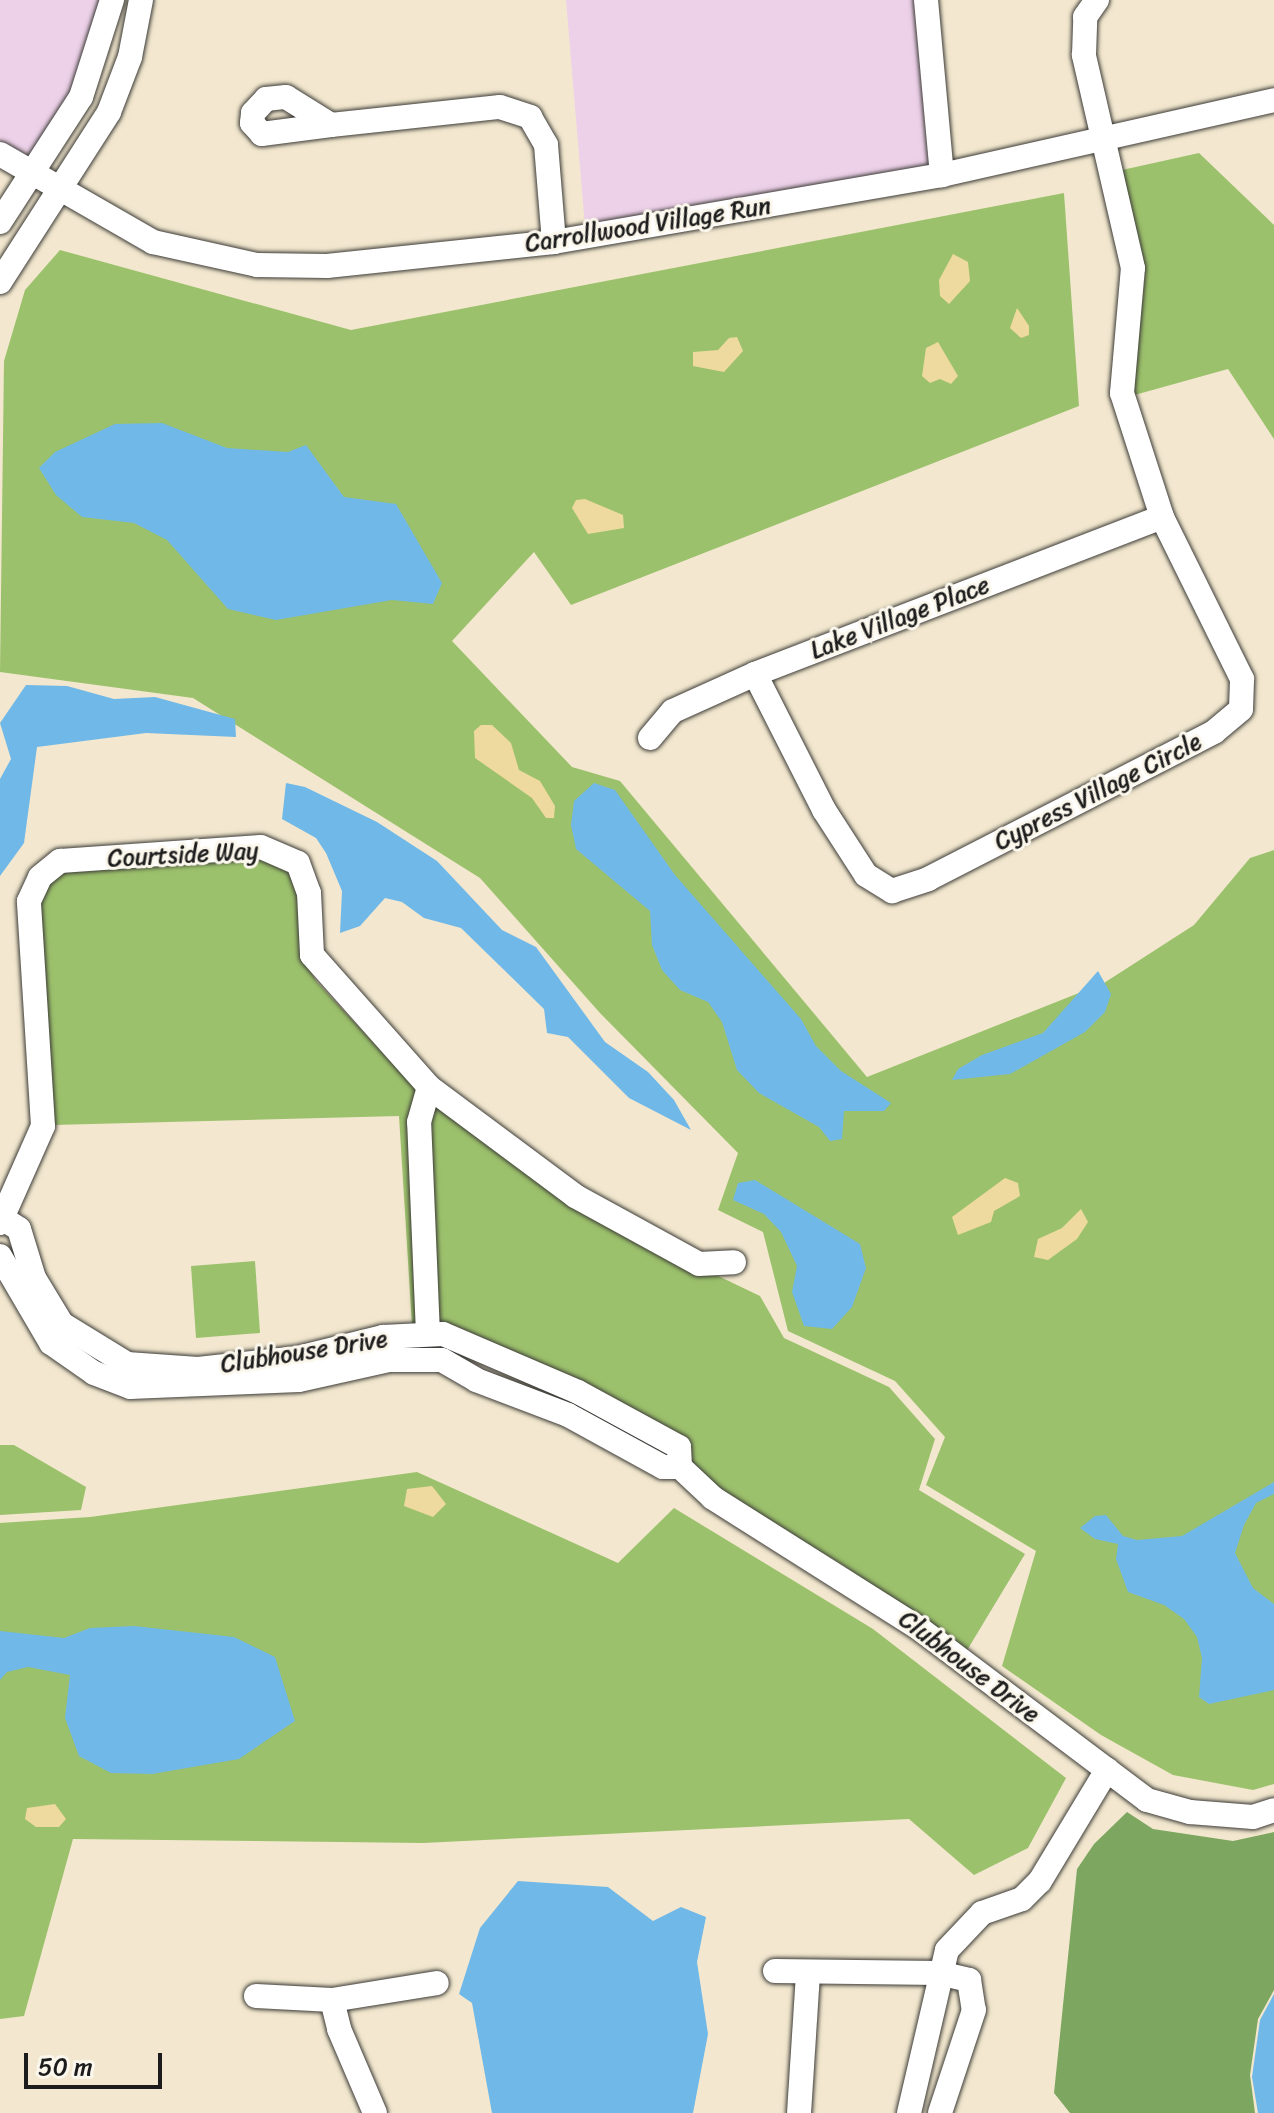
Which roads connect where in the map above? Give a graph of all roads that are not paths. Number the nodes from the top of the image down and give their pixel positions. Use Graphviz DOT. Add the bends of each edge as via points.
graph roads {
  1 [pos="112,0"];
  2 [pos="141,0"];
  3 [pos="926,0"];
  4 [pos="1097,0"];
  5 [pos="1274,100"];
  6 [pos="331,125"];
  7 [pos="1101,141"];
  8 [pos="0,154"];
  9 [pos="32,173"];
  10 [pos="942,175"];
  11 [pos="59,188"];
  12 [pos="0,222"];
  13 [pos="554,242"];
  14 [pos="0,282"];
  15 [pos="1162,517"];
  16 [pos="755,674"];
  17 [pos="650,738"];
  18 [pos="429,1087"];
  19 [pos="1,1220"];
  20 [pos="0,1256"];
  21 [pos="734,1262"];
  22 [pos="428,1334"];
  23 [pos="578,1392"];
  24 [pos="568,1415"];
  25 [pos="680,1467"];
  26 [pos="1107,1770"];
  27 [pos="1274,1810"];
  28 [pos="775,1971"];
  29 [pos="939,1973"];
  30 [pos="808,1975"];
  31 [pos="437,1983"];
  32 [pos="256,1996"];
  33 [pos="332,2000"];
  34 [pos="375,2113"];
  35 [pos="799,2113"];
  36 [pos="909,2113"];
  37 [pos="940,2113"];
  1 -- 9 [label="street" via="81,97"];
  2 -- 11 [label="street" via="130,57 109,112"];
  3 -- 10 [label="street"];
  4 -- 7 [label="street, Cypress Village Circle" via="1085,17 1084,55"];
  5 -- 7 [label="street, Carrollwood Village Run"];
  6 -- 13 [label="street" via="500,107 530,117 546,145"];
  7 -- 10 [label="street, Carrollwood Village Run"];
  7 -- 15 [label="street, Cypress Village Circle" via="1133,268 1122,393"];
  8 -- 9 [label="street, Carrollwood Village Run"];
  9 -- 11 [label="street, Carrollwood Village Run"];
  9 -- 12 [label="street"];
  10 -- 13 [label="street, Carrollwood Village Run"];
  11 -- 13 [label="street, Carrollwood Village Run" via="153,242 257,265 327,266"];
  11 -- 14 [label="street"];
  15 -- 16 [label="street, Lake Village Place"];
  15 -- 16 [label="street, Cypress Village Circle" via="1242,679 1241,709 1214,732 928,879 892,891 866,875 824,810"];
  16 -- 17 [label="street, Lake Village Place" via="673,711"];
  18 -- 19 [label="street, Courtside Way" via="312,955 309,893 298,863 261,847 60,861 40,877 29,901 43,1126"];
  18 -- 21 [label="street, Courtside Way" via="575,1196 699,1264"];
  18 -- 22 [label="street" via="419,1122"];
  19 -- 22 [label="street, Clubhouse Drive" via="19,1229 34,1278 62,1324 127,1364 198,1369 298,1358 383,1337"];
  20 -- 24 [label="street, Clubhouse Drive" via="51,1343 94,1373 130,1387 299,1380 389,1360 442,1360 476,1380"];
  22 -- 23 [label="street, Clubhouse Drive" via="443,1334"];
  23 -- 24 [label="street"];
  23 -- 25 [label="street, Clubhouse Drive" via="679,1447"];
  24 -- 25 [label="street, Clubhouse Drive" via="663,1467"];
  25 -- 26 [label="street, Clubhouse Drive" via="713,1498 907,1620"];
  26 -- 27 [label="street, Clubhouse Drive" via="1147,1800 1169,1808 1253,1817"];
  26 -- 29 [label="street" via="1040,1881 1022,1899 982,1913 962,1930"];
  28 -- 30 [label="street"];
  29 -- 30 [label="street"];
  29 -- 36 [label="street"];
  29 -- 37 [label="street" via="969,1980 974,2010"];
  30 -- 35 [label="street"];
  31 -- 33 [label="street"];
  32 -- 33 [label="street"];
  33 -- 34 [label="street"];
}
